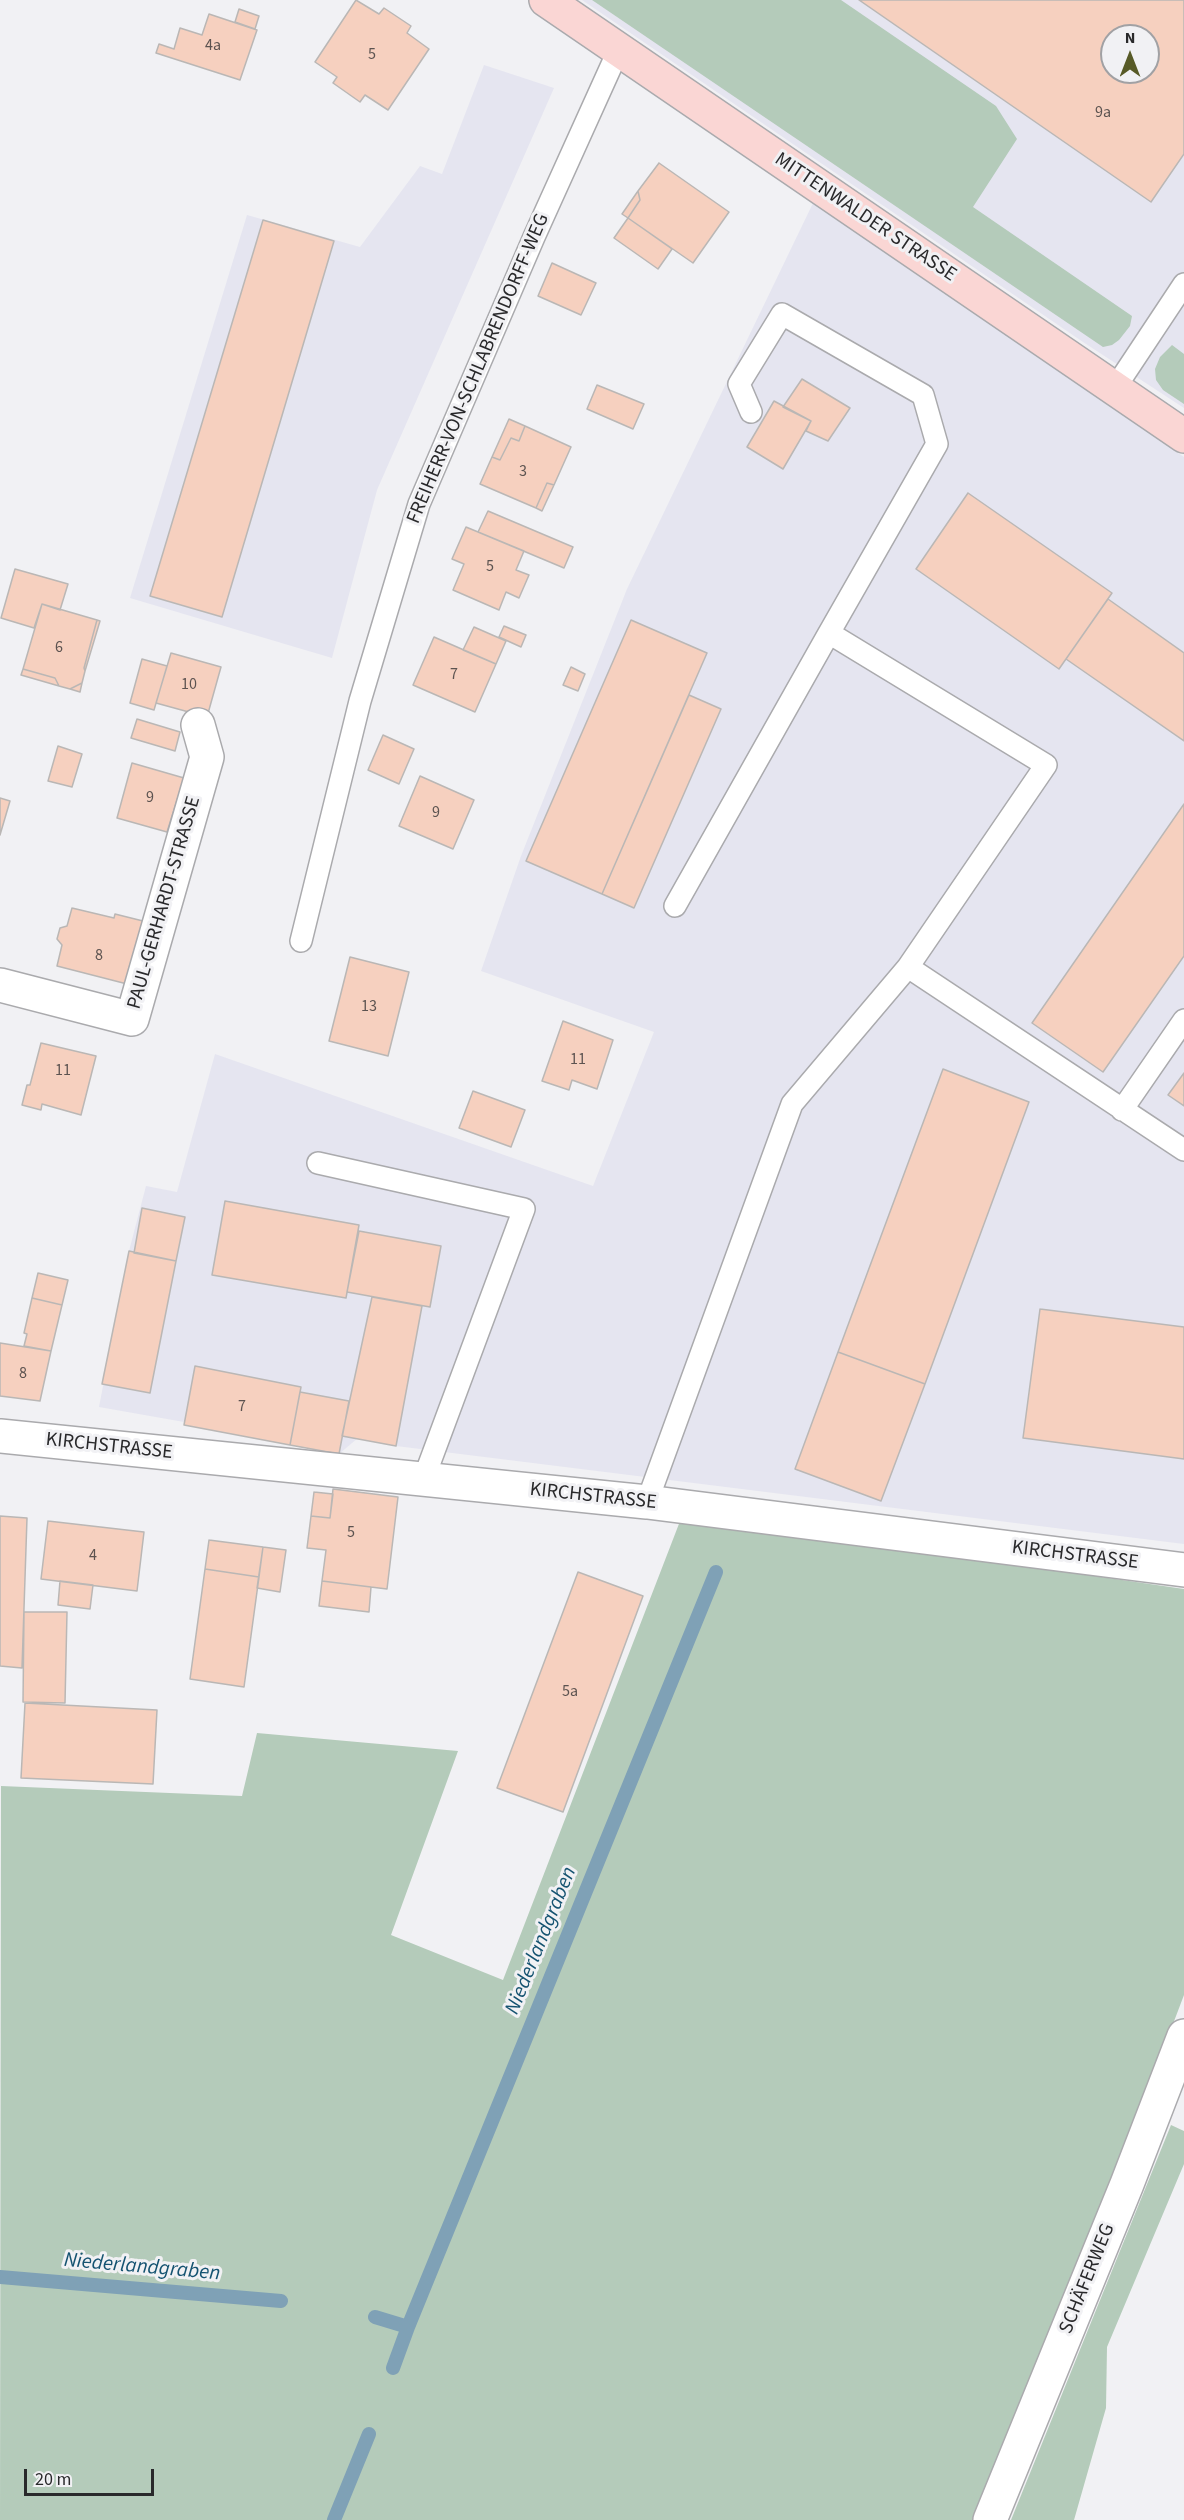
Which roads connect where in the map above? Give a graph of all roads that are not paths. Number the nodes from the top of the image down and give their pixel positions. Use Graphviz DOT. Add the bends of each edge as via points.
graph roads {
  1 [pos="546,0"];
  2 [pos="619,49"];
  3 [pos="1184,284"];
  4 [pos="1115,388"];
  5 [pos="751,412"];
  6 [pos="1184,436"];
  7 [pos="830,633"];
  8 [pos="198,724"];
  9 [pos="675,906"];
  10 [pos="301,941"];
  11 [pos="908,967"];
  12 [pos="0,985"];
  13 [pos="1184,1020"];
  14 [pos="1122,1110"];
  15 [pos="1184,1150"];
  16 [pos="318,1163"];
  17 [pos="0,1436"];
  18 [pos="424,1478"];
  19 [pos="647,1502"];
  20 [pos="1184,1570"];
  21 [pos="1184,2036"];
  22 [pos="990,2520"];
  1 -- 2 [label="street, MITTENWALDER STRASSE"];
  2 -- 4 [label="street, MITTENWALDER STRASSE"];
  2 -- 10 [label="lane, FREIHERR-VON-SCHLABRENDORFF-WEG" via="419,504 360,701"];
  3 -- 4 [label="lane"];
  4 -- 6 [label="street, MITTENWALDER STRASSE"];
  5 -- 7 [label="lane" via="739,384 782,314 923,395 937,444"];
  7 -- 9 [label="lane"];
  7 -- 11 [label="lane" via="1046,765"];
  8 -- 12 [label="street, PAUL-GERHARDT-STRASSE" via="207,757 132,1019"];
  11 -- 14 [label="lane"];
  11 -- 19 [label="lane" via="792,1104"];
  13 -- 14 [label="lane"];
  14 -- 15 [label="lane"];
  16 -- 18 [label="lane" via="524,1209"];
  17 -- 18 [label="street, KIRCHSTRASSE"];
  18 -- 19 [label="street, KIRCHSTRASSE"];
  19 -- 20 [label="street, KIRCHSTRASSE"];
  21 -- 22 [label="street, SCHÄFERWEG"];
}
